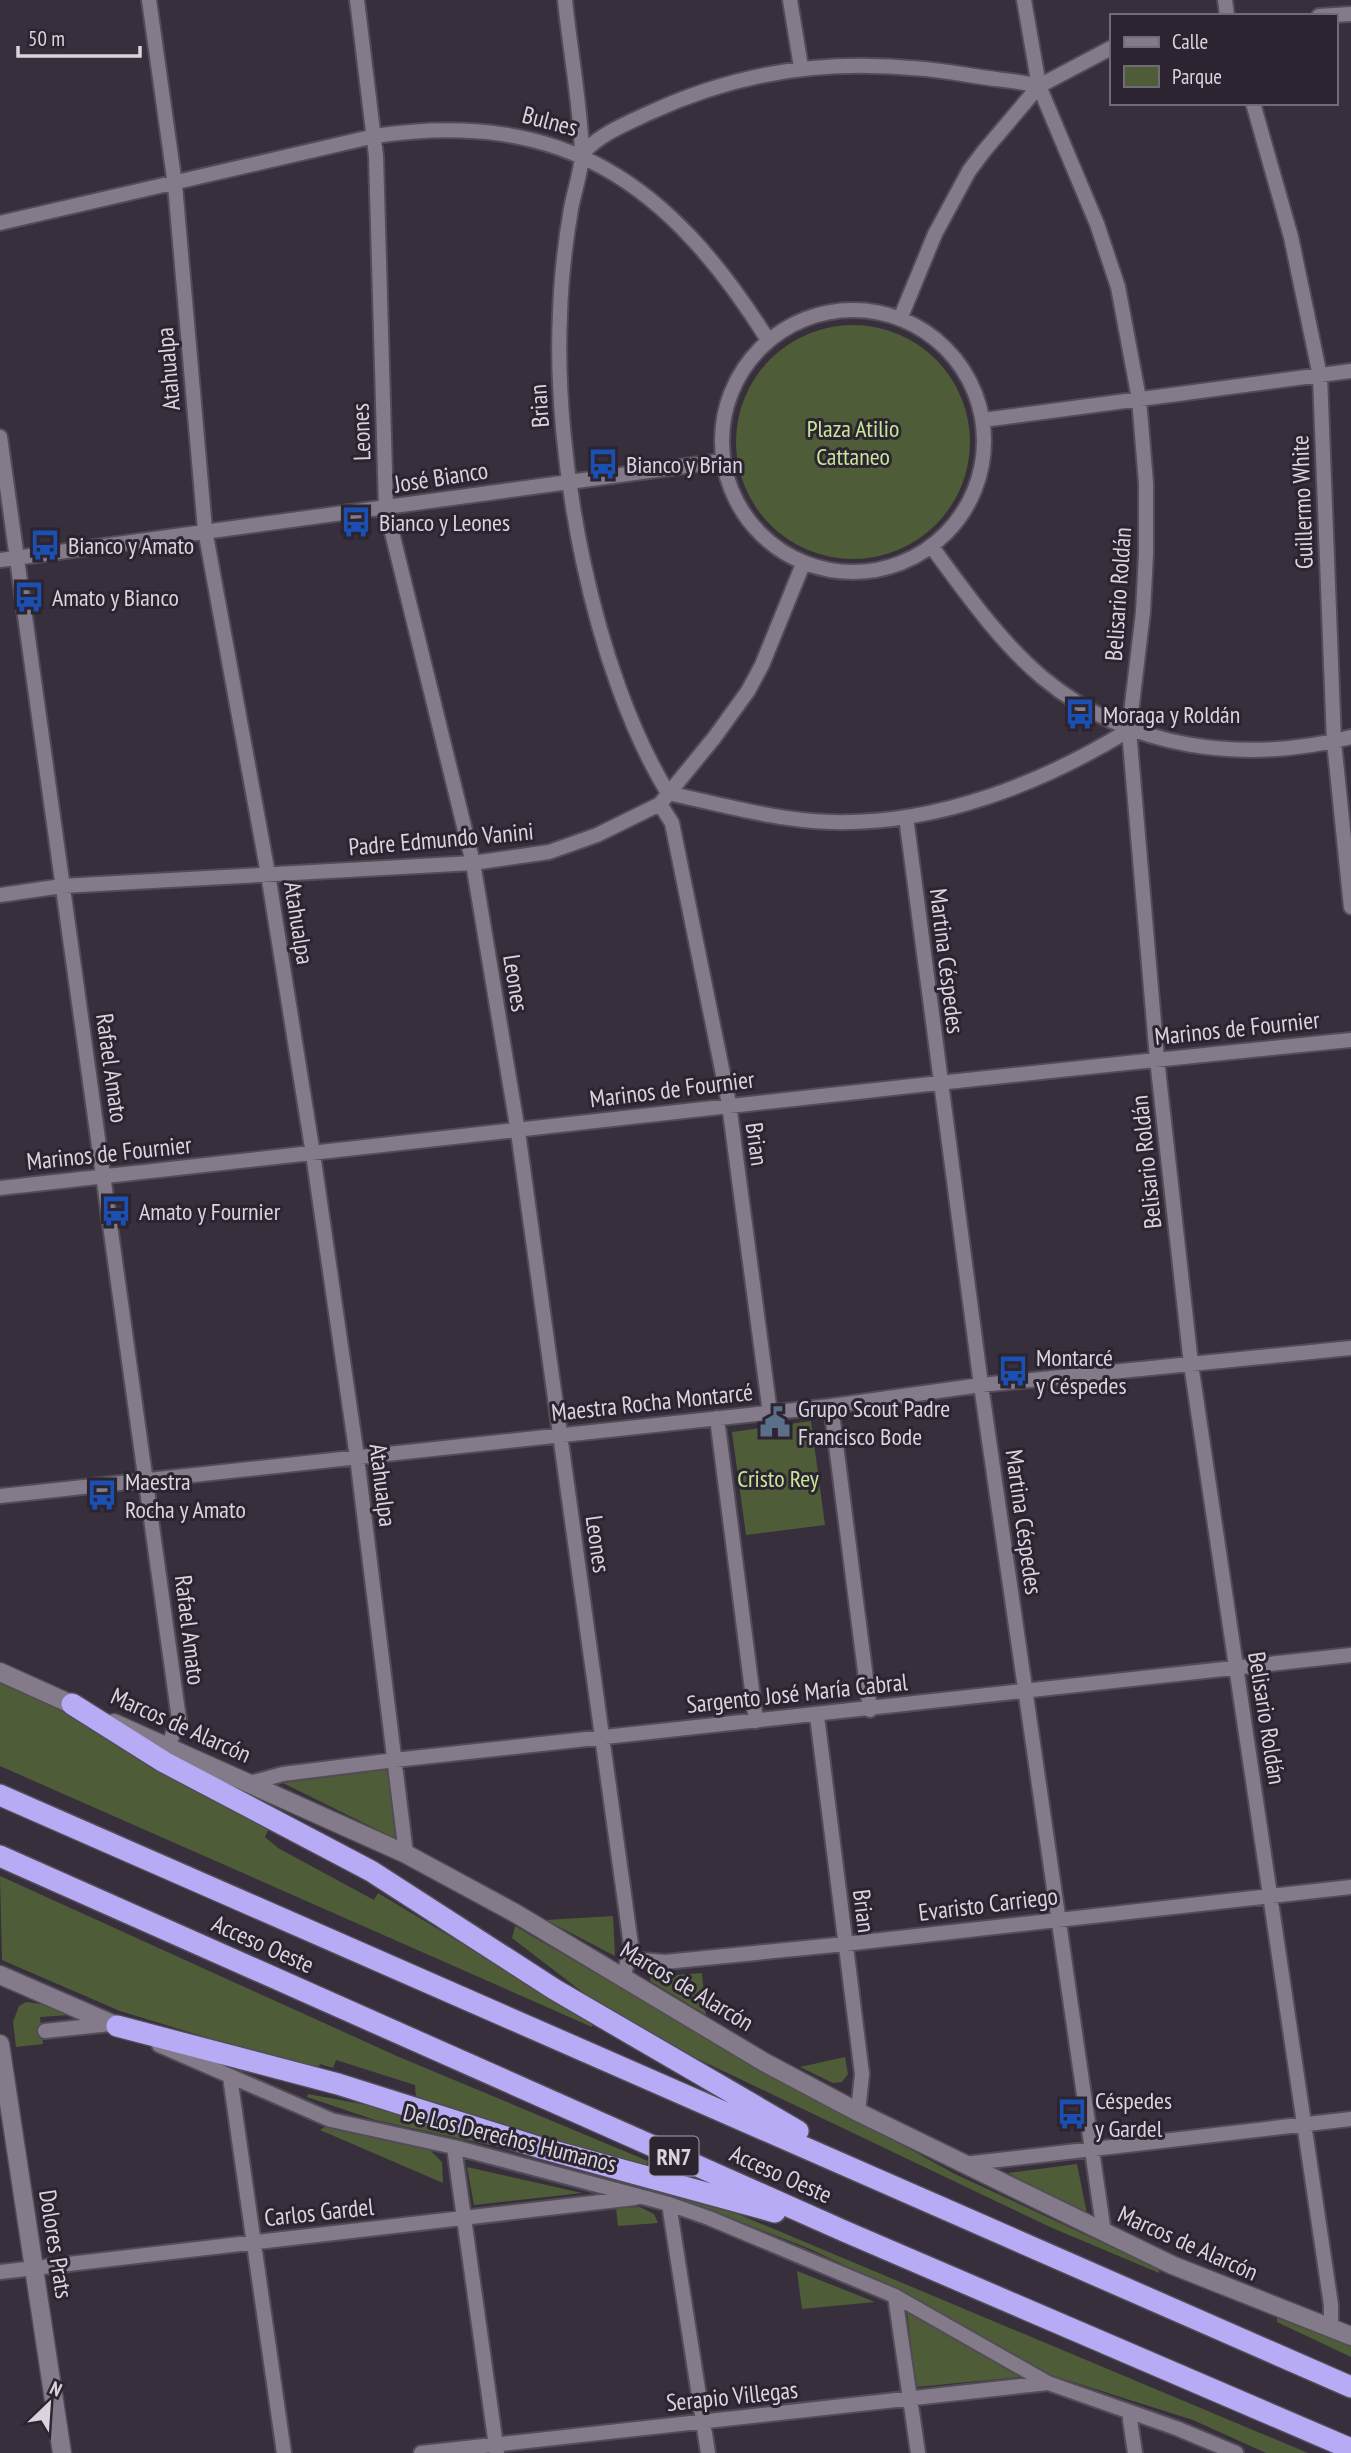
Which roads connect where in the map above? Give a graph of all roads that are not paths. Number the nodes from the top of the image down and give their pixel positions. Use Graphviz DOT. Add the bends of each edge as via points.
graph roads {
  1 [pos="149,0"];
  2 [pos="357,0"];
  3 [pos="565,0"];
  4 [pos="790,0"];
  5 [pos="1024,0"];
  6 [pos="1110,49"];
  7 [pos="801,67"];
  8 [pos="1039,86"];
  9 [pos="1254,105"];
  10 [pos="375,136"];
  11 [pos="582,154"];
  12 [pos="175,185"];
  13 [pos="0,223"];
  14 [pos="900,319"];
  15 [pos="768,340"];
  16 [pos="1351,372"];
  17 [pos="1320,376"];
  18 [pos="1139,400"];
  19 [pos="983,420"];
  20 [pos="0,437"];
  21 [pos="722,461"];
  22 [pos="569,480"];
  23 [pos="386,508"];
  24 [pos="205,530"];
  25 [pos="932,547"];
  26 [pos="17,558"];
  27 [pos="0,560"];
  28 [pos="803,564"];
  29 [pos="1129,730"];
  30 [pos="1351,737"];
  31 [pos="1334,742"];
  32 [pos="664,799"];
  33 [pos="906,817"];
  34 [pos="474,863"];
  35 [pos="268,874"];
  36 [pos="62,886"];
  37 [pos="0,895"];
  38 [pos="1351,907"];
  39 [pos="1351,1040"];
  40 [pos="1157,1059"];
  41 [pos="940,1084"];
  42 [pos="729,1104"];
  43 [pos="518,1132"];
  44 [pos="313,1154"];
  45 [pos="105,1177"];
  46 [pos="0,1188"];
  47 [pos="1351,1348"];
  48 [pos="1191,1364"];
  49 [pos="981,1385"];
  50 [pos="831,1406"];
  51 [pos="770,1413"];
  52 [pos="716,1418"];
  53 [pos="559,1434"];
  54 [pos="357,1457"];
  55 [pos="148,1479"];
  56 [pos="0,1496"];
  57 [pos="1351,1655"];
  58 [pos="1236,1666"];
  59 [pos="0,1672"];
  60 [pos="1025,1690"];
  61 [pos="72,1704"];
  62 [pos="870,1710"];
  63 [pos="817,1716"];
  64 [pos="756,1721"];
  65 [pos="603,1737"];
  66 [pos="168,1746"];
  67 [pos="395,1760"];
  68 [pos="250,1783"];
  69 [pos="0,1795"];
  70 [pos="406,1854"];
  71 [pos="0,1856"];
  72 [pos="1351,1887"];
  73 [pos="1271,1896"];
  74 [pos="1059,1918"];
  75 [pos="845,1944"];
  76 [pos="627,1967"];
  77 [pos="0,1975"];
  78 [pos="114,2025"];
  79 [pos="45,2031"];
  80 [pos="0,2044"];
  81 [pos="230,2077"];
  82 [pos="858,2112"];
  83 [pos="1351,2119"];
  84 [pos="1304,2125"];
  85 [pos="454,2147"];
  86 [pos="1092,2147"];
  87 [pos="964,2164"];
  88 [pos="865,2172"];
  89 [pos="642,2197"];
  90 [pos="668,2204"];
  91 [pos="464,2218"];
  92 [pos="844,2231"];
  93 [pos="1104,2233"];
  94 [pos="255,2242"];
  95 [pos="35,2266"];
  96 [pos="0,2272"];
  97 [pos="895,2296"];
  98 [pos="1331,2329"];
  99 [pos="1351,2336"];
  100 [pos="1048,2383"];
  101 [pos="1351,2387"];
  102 [pos="909,2399"];
  103 [pos="1129,2413"];
  104 [pos="704,2422"];
  105 [pos="496,2449"];
  106 [pos="1351,2449"];
  107 [pos="62,2453"];
  108 [pos="284,2453"];
  109 [pos="421,2453"];
  110 [pos="708,2453"];
  111 [pos="918,2453"];
  112 [pos="1135,2453"];
  113 [pos="1236,2453"];
  1 -- 12 [label="street, Atahualpa"];
  2 -- 10 [label="street, Leones"];
  3 -- 11 [label="street, Brian"];
  4 -- 7 [label="street"];
  5 -- 8 [label="street, Belisario Roldán"];
  6 -- 8 [label="street"];
  7 -- 8 [label="street, Bulnes" via="901,66"];
  7 -- 11 [label="street, Bulnes" via="683,98 602,136"];
  8 -- 14 [label="street" via="969,171 935,234"];
  8 -- 18 [label="street, Belisario Roldán" via="1109,256 1127,322"];
  9 -- 17 [label="street, Guillermo White" via="1291,237"];
  10 -- 11 [label="street, Bulnes" via="415,130 486,130"];
  10 -- 12 [label="street, Bulnes"];
  10 -- 23 [label="street, Leones"];
  11 -- 15 [label="street" via="655,203 682,228 737,293"];
  11 -- 22 [label="street, Brian" via="567,236 560,315 560,408"];
  12 -- 13 [label="street, Bulnes"];
  12 -- 24 [label="street, Atahualpa"];
  14 -- 15 [label="street" via="866,310 831,312 798,321"];
  14 -- 19 [label="street" via="930,335 955,359 973,388"];
  15 -- 21 [label="street" via="744,365 728,396 721,430"];
  16 -- 17 [label="street"];
  17 -- 18 [label="street"];
  17 -- 31 [label="street, Guillermo White"];
  18 -- 19 [label="street"];
  18 -- 29 [label="street, Belisario Roldán" via="1146,553"];
  19 -- 25 [label="street" via="984,456 975,491 958,522"];
  20 -- 26 [label="street, Rafael Amato"];
  21 -- 22 [label="street, José Bianco"];
  21 -- 28 [label="street" via="737,506 765,540"];
  22 -- 23 [label="street, José Bianco"];
  22 -- 32 [label="street, Brian" via="591,588 620,691"];
  23 -- 24 [label="street, José Bianco"];
  23 -- 34 [label="street, Leones"];
  24 -- 26 [label="street, José Bianco"];
  24 -- 35 [label="street, Atahualpa"];
  25 -- 28 [label="street" via="892,568 846,573"];
  25 -- 29 [label="street" via="1006,641 1042,677 1084,707"];
  26 -- 27 [label="street, José Bianco"];
  26 -- 36 [label="street, Rafael Amato"];
  28 -- 32 [label="street" via="748,691"];
  29 -- 31 [label="street" via="1226,750 1264,752"];
  29 -- 33 [label="street" via="1076,761 966,805"];
  29 -- 40 [label="street, Belisario Roldán"];
  30 -- 31 [label="street"];
  31 -- 38 [label="street, Guillermo White"];
  32 -- 33 [label="street" via="833,822"];
  32 -- 34 [label="street, Padre Edmundo Vanini" via="562,848"];
  32 -- 42 [label="street, Brian"];
  33 -- 41 [label="street, Martina Céspedes"];
  34 -- 35 [label="street, Padre Edmundo Vanini"];
  34 -- 43 [label="street, Leones"];
  35 -- 36 [label="street, Padre Edmundo Vanini"];
  35 -- 44 [label="street, Atahualpa"];
  36 -- 37 [label="street, Padre Edmundo Vanini"];
  36 -- 45 [label="street, Rafael Amato"];
  39 -- 40 [label="street, Marinos de Fournier"];
  40 -- 41 [label="street, Marinos de Fournier"];
  40 -- 48 [label="street, Belisario Roldán"];
  41 -- 42 [label="street, Marinos de Fournier"];
  41 -- 49 [label="street, Martina Céspedes"];
  42 -- 43 [label="street, Marinos de Fournier"];
  42 -- 51 [label="street, Brian"];
  43 -- 44 [label="street, Marinos de Fournier"];
  43 -- 53 [label="street, Leones"];
  44 -- 45 [label="street, Marinos de Fournier"];
  44 -- 54 [label="street, Atahualpa"];
  45 -- 46 [label="street, Marinos de Fournier"];
  45 -- 55 [label="street, Rafael Amato"];
  47 -- 48 [label="street, Maestra Rocha Montarcé"];
  48 -- 49 [label="street, Maestra Rocha Montarcé"];
  48 -- 58 [label="street, Belisario Roldán"];
  49 -- 50 [label="street, Maestra Rocha Montarcé"];
  49 -- 60 [label="street, Martina Céspedes"];
  50 -- 51 [label="street, Maestra Rocha Montarcé"];
  50 -- 62 [label="street"];
  51 -- 52 [label="street, Maestra Rocha Montarcé"];
  52 -- 53 [label="street, Maestra Rocha Montarcé"];
  52 -- 64 [label="street"];
  53 -- 54 [label="street, Maestra Rocha Montarcé"];
  53 -- 65 [label="street, Leones"];
  54 -- 55 [label="street, Maestra Rocha Montarcé"];
  54 -- 67 [label="street, Atahualpa"];
  55 -- 56 [label="street, Maestra Rocha Montarcé"];
  55 -- 66 [label="street, Rafael Amato" via="178,1719"];
  57 -- 58 [label="street, Sargento José María Cabral"];
  58 -- 60 [label="street, Sargento José María Cabral"];
  58 -- 73 [label="street, Belisario Roldán"];
  59 -- 61 [label="street, Marcos de Alarcón"];
  60 -- 62 [label="street, Sargento José María Cabral"];
  60 -- 74 [label="street, Martina Céspedes"];
  61 -- 66 [label="street, Marcos de Alarcón"];
  61 -- 88 [label="highway" via="164,1762 371,1871 578,2004"];
  62 -- 63 [label="street, Sargento José María Cabral"];
  63 -- 64 [label="street, Sargento José María Cabral"];
  63 -- 75 [label="street, Brian"];
  64 -- 65 [label="street, Sargento José María Cabral"];
  65 -- 67 [label="street, Sargento José María Cabral"];
  65 -- 76 [label="street, Leones"];
  66 -- 68 [label="street, Marcos de Alarcón"];
  67 -- 68 [label="street, Sargento José María Cabral" via="283,1774"];
  67 -- 70 [label="street, Atahualpa"];
  68 -- 70 [label="street, Marcos de Alarcón"];
  69 -- 88 [label="highway, Acceso Oeste / RN7"];
  70 -- 76 [label="street, Marcos de Alarcón"];
  71 -- 92 [label="highway, Acceso Oeste / RN7"];
  72 -- 73 [label="street, Evaristo Carriego"];
  73 -- 74 [label="street, Evaristo Carriego"];
  73 -- 84 [label="street, Belisario Roldán"];
  74 -- 75 [label="street, Evaristo Carriego"];
  74 -- 86 [label="street, Martina Céspedes"];
  75 -- 76 [label="street, Evaristo Carriego"];
  75 -- 82 [label="street, Brian" via="862,2074"];
  76 -- 82 [label="street, Marcos de Alarcón" via="764,2062"];
  77 -- 78 [label="street, De Los Derechos Humanos"];
  78 -- 79 [label="street"];
  78 -- 81 [label="street, De Los Derechos Humanos"];
  78 -- 92 [label="highway" via="338,2084 538,2147"];
  80 -- 95 [label="street, Dolores Prats"];
  81 -- 85 [label="street, De Los Derechos Humanos" via="331,2120"];
  81 -- 94 [label="street"];
  82 -- 87 [label="street, Marcos de Alarcón"];
  83 -- 84 [label="street"];
  84 -- 86 [label="street"];
  84 -- 98 [label="street, Belisario Roldán"];
  85 -- 89 [label="street, De Los Derechos Humanos"];
  85 -- 91 [label="street"];
  86 -- 87 [label="street"];
  86 -- 93 [label="street, Martina Céspedes"];
  87 -- 93 [label="street, Marcos de Alarcón"];
  88 -- 101 [label="highway, Acceso Oeste / RN7"];
  89 -- 90 [label="street, De Los Derechos Humanos"];
  89 -- 91 [label="street, Carlos Gardel"];
  90 -- 97 [label="street, De Los Derechos Humanos"];
  90 -- 104 [label="street"];
  91 -- 94 [label="street, Carlos Gardel"];
  91 -- 105 [label="street"];
  92 -- 106 [label="highway, Acceso Oeste / RN7"];
  93 -- 98 [label="street, Marcos de Alarcón"];
  94 -- 95 [label="street, Carlos Gardel"];
  94 -- 108 [label="street"];
  95 -- 96 [label="street, Carlos Gardel"];
  95 -- 107 [label="street, Dolores Prats"];
  97 -- 100 [label="street, De Los Derechos Humanos"];
  97 -- 102 [label="street"];
  98 -- 99 [label="street, Marcos de Alarcón"];
  100 -- 102 [label="street, Serapio Villegas"];
  100 -- 103 [label="street, De Los Derechos Humanos"];
  102 -- 104 [label="street, Serapio Villegas"];
  102 -- 111 [label="street"];
  103 -- 112 [label="street"];
  103 -- 113 [label="street, De Los Derechos Humanos"];
  104 -- 105 [label="street, Serapio Villegas"];
  104 -- 110 [label="street"];
  105 -- 109 [label="street, Serapio Villegas"];
}
